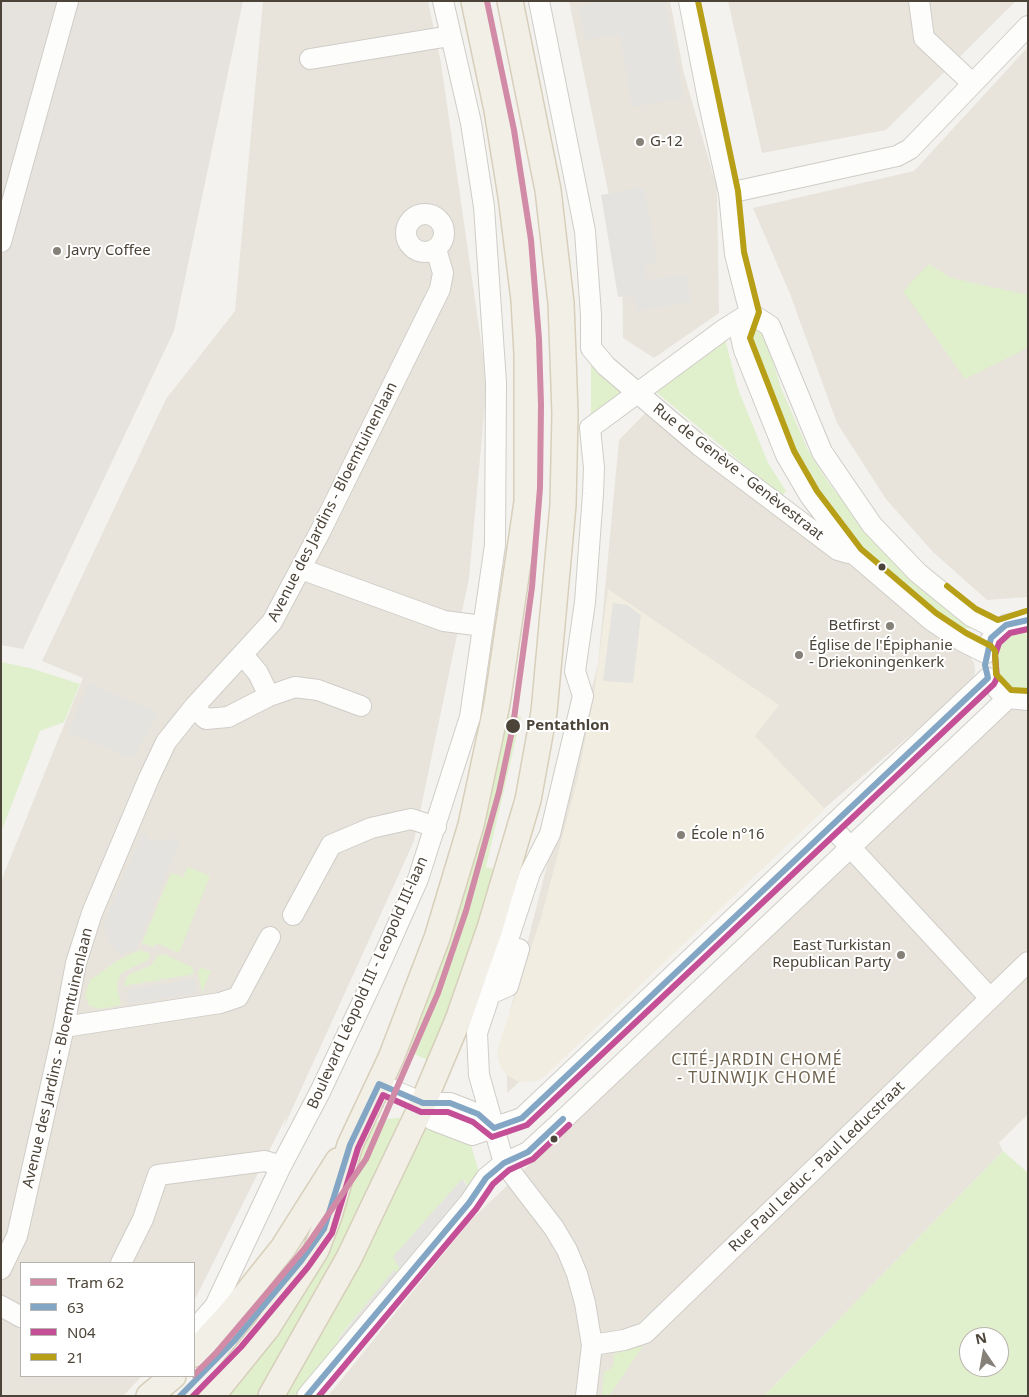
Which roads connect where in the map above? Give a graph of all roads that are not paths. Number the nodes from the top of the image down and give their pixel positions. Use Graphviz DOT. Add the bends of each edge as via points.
graph roads {
  1 [pos="68,1"];
  2 [pos="443,1"];
  3 [pos="474,1"];
  4 [pos="510,1"];
  5 [pos="539,1"];
  6 [pos="689,1"];
  7 [pos="919,1"];
  8 [pos="1028,26"];
  9 [pos="450,36"];
  10 [pos="310,59"];
  11 [pos="972,83"];
  12 [pos="470,122"];
  13 [pos="501,135"];
  14 [pos="729,193"];
  15 [pos="1,242"];
  16 [pos="436,249"];
  17 [pos="750,313"];
  18 [pos="638,392"];
  19 [pos="855,555"];
  20 [pos="301,569"];
  21 [pos="1028,620"];
  22 [pos="483,626"];
  23 [pos="998,630"];
  24 [pos="986,653"];
  25 [pos="243,655"];
  26 [pos="988,678"];
  27 [pos="269,696"];
  28 [pos="1008,698"];
  29 [pos="1028,700"];
  30 [pos="361,706"];
  31 [pos="194,707"];
  32 [pos="832,826"];
  33 [pos="436,827"];
  34 [pos="849,847"];
  35 [pos="293,915"];
  36 [pos="270,937"];
  37 [pos="1028,962"];
  38 [pos="990,998"];
  39 [pos="64,1027"];
  40 [pos="379,1084"];
  41 [pos="423,1103"];
  42 [pos="494,1128"];
  43 [pos="350,1145"];
  44 [pos="504,1163"];
  45 [pos="282,1166"];
  46 [pos="122,1262"];
  47 [pos="1,1269"];
  48 [pos="1,1306"];
  49 [pos="20,1316"];
  50 [pos="195,1329"];
  51 [pos="592,1345"];
  52 [pos="195,1353"];
  53 [pos="172,1377"];
  54 [pos="149,1396"];
  55 [pos="212,1396"];
  56 [pos="271,1396"];
  57 [pos="307,1396"];
  58 [pos="586,1396"];
  1 -- 15 [label="street"];
  2 -- 9 [label="street, Boulevard Léopold III - Leopold III-laan"];
  3 -- 13 [label="main road"];
  4 -- 41 [label="main road" via="548,190 561,303 566,414 560,542 545,702 528,800 477,966"];
  5 -- 18 [label="street" via="585,231 591,348 606,366"];
  6 -- 14 [label="street"];
  7 -- 11 [label="street" via="924,38"];
  8 -- 11 [label="street"];
  9 -- 10 [label="street"];
  9 -- 12 [label="street, Boulevard Léopold III - Leopold III-laan"];
  11 -- 14 [label="street" via="910,150 897,156"];
  12 -- 13 [label="street"];
  12 -- 22 [label="street, Boulevard Léopold III - Leopold III-laan" via="486,226 496,373 495,545"];
  13 -- 40 [label="main road" via="524,300 529,453 524,538 497,704 471,825 436,938"];
  14 -- 17 [label="street" via="735,254"];
  16 -- 20 [label="street, Avenue des Jardins - Bloemtuinenlaan" via="443,273 440,289"];
  17 -- 18 [label="street, Rue de Genève - Genèvestraat"];
  17 -- 19 [label="street, Rue de Genève - Genèvestraat" via="741,337 744,350 786,455 810,496"];
  17 -- 23 [label="street" via="770,326 822,452 872,525 918,573 971,616"];
  18 -- 19 [label="street, Rue de Genève - Genèvestraat" via="700,446 832,546"];
  18 -- 42 [label="street" via="590,428 593,494 585,602 575,671 583,696 550,834 530,874 477,1034 479,1075"];
  19 -- 24 [label="street, Rue de Genève - Genèvestraat" via="931,620"];
  20 -- 22 [label="street" via="444,621"];
  20 -- 25 [label="street, Avenue des Jardins - Bloemtuinenlaan" via="272,622"];
  21 -- 23 [label="street"];
  22 -- 33 [label="street, Boulevard Léopold III - Leopold III-laan" via="470,717"];
  23 -- 24 [label="street" via="991,638"];
  24 -- 26 [label="street"];
  25 -- 27 [label="street" via="258,673"];
  25 -- 31 [label="street, Avenue des Jardins - Bloemtuinenlaan"];
  26 -- 28 [label="street"];
  26 -- 32 [label="street"];
  27 -- 30 [label="street" via="295,687 318,690"];
  27 -- 31 [label="street" via="228,718 206,719"];
  28 -- 29 [label="street"];
  28 -- 34 [label="street"];
  31 -- 39 [label="street, Avenue des Jardins - Bloemtuinenlaan" via="166,742 92,913 76,963"];
  32 -- 34 [label="street"];
  32 -- 42 [label="street" via="534,1108 522,1118"];
  33 -- 35 [label="street" via="411,819 371,828 331,846"];
  33 -- 45 [label="street, Boulevard Léopold III - Leopold III-laan" via="418,879 368,990"];
  34 -- 38 [label="street"];
  34 -- 44 [label="street" via="528,1152"];
  36 -- 39 [label="street" via="238,997"];
  37 -- 38 [label="street, Rue Paul Leduc - Paul Leducstraat"];
  38 -- 51 [label="street, Rue Paul Leduc - Paul Leducstraat" via="645,1333"];
  39 -- 47 [label="street, Avenue des Jardins - Bloemtuinenlaan" via="17,1236"];
  40 -- 41 [label="street"];
  40 -- 43 [label="main road"];
  41 -- 42 [label="street" via="450,1103 478,1114"];
  41 -- 56 [label="main road" via="349,1258"];
  42 -- 44 [label="street"];
  43 -- 52 [label="main road" via="334,1165 283,1248"];
  43 -- 55 [label="main road" via="316,1250 267,1328"];
  44 -- 51 [label="street" via="542,1210 567,1250 585,1302"];
  44 -- 57 [label="street" via="486,1178 469,1203"];
  45 -- 46 [label="street" via="265,1160 158,1175 143,1219"];
  45 -- 50 [label="street, Boulevard Léopold III - Leopold III-laan" via="215,1306"];
  48 -- 49 [label="street"];
  51 -- 58 [label="street"];
  53 -- 54 [label="main road"];
}
